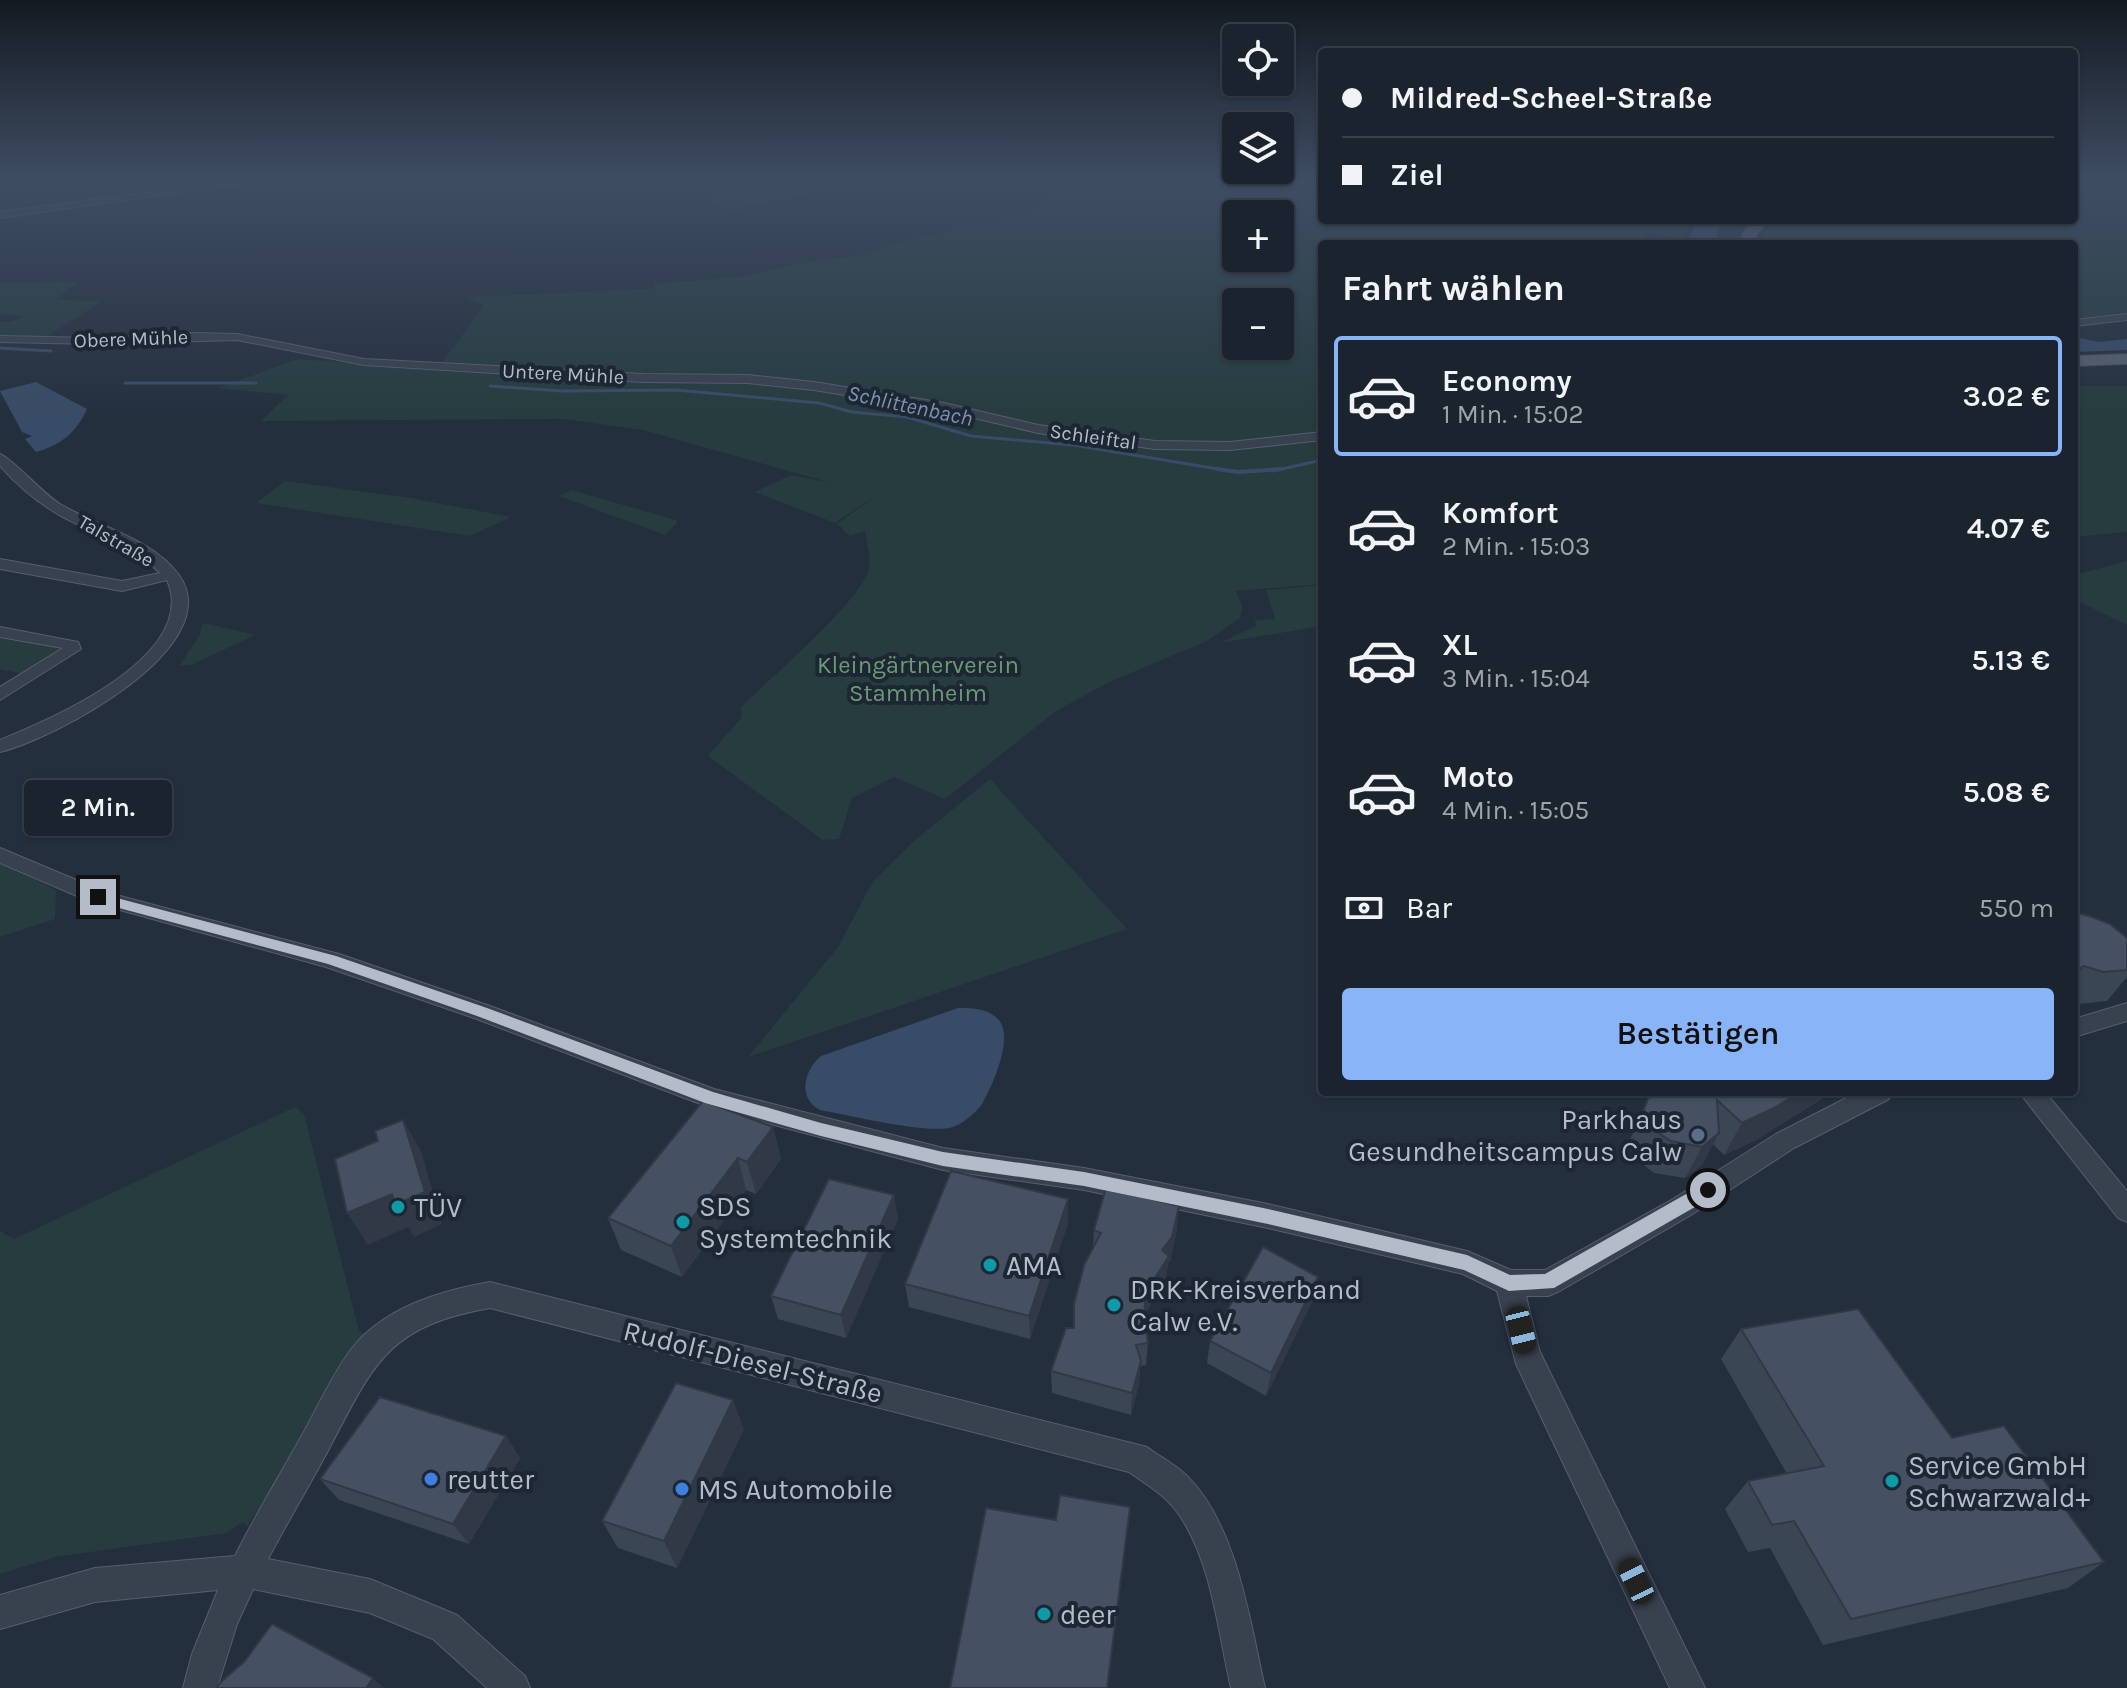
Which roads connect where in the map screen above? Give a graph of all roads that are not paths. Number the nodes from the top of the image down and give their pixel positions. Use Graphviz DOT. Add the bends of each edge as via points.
graph roads {
  1 [pos="2127,317"];
  2 [pos="2078,323"];
  3 [pos="0,339"];
  4 [pos="261,342"];
  5 [pos="2127,361"];
  6 [pos="2078,363"];
  7 [pos="867,395"];
  8 [pos="1318,436"];
  9 [pos="0,458"];
  10 [pos="0,564"];
  11 [pos="171,575"];
  12 [pos="0,632"];
  13 [pos="0,695"];
  14 [pos="0,747"];
  15 [pos="0,855"];
  16 [pos="2127,1012"];
  17 [pos="2078,1027"];
  18 [pos="1866,1096"];
  19 [pos="2034,1096"];
  20 [pos="2127,1210"];
  21 [pos="1509,1283"];
  22 [pos="246,1571"];
  23 [pos="0,1612"];
  24 [pos="200,1688"];
  25 [pos="513,1688"];
  26 [pos="1248,1688"];
  27 [pos="1688,1688"];
  1 -- 2 [label="street"];
  3 -- 4 [label="street, Obere Mühle" via="195,336"];
  4 -- 7 [label="street, Untere Mühle" via="364,362 748,379"];
  5 -- 6 [label="main road"];
  7 -- 8 [label="street, Schleiftal" via="1038,429 1155,445 1230,446"];
  9 -- 11 [label="street, Talstraße" via="28,487 63,511 121,539"];
  10 -- 11 [label="street" via="122,586"];
  11 -- 14 [label="street, Talstraße" via="181,603 177,624 150,658 95,702"];
  12 -- 13 [label="street" via="73,649"];
  15 -- 21 [label="street" via="98,897 331,960 711,1098 943,1159 1171,1196 1467,1263"];
  16 -- 17 [label="street"];
  18 -- 21 [label="street" via="1548,1283"];
  19 -- 20 [label="street"];
  21 -- 27 [label="street" via="1526,1354"];
  22 -- 23 [label="street" via="95,1585"];
  22 -- 24 [label="street, Rudolf-Diesel-Straße"];
  22 -- 25 [label="street" via="370,1596 445,1627"];
  22 -- 26 [label="street, Rudolf-Diesel-Straße" via="372,1347 421,1313 490,1295 1136,1458 1178,1488 1202,1522"];
}
